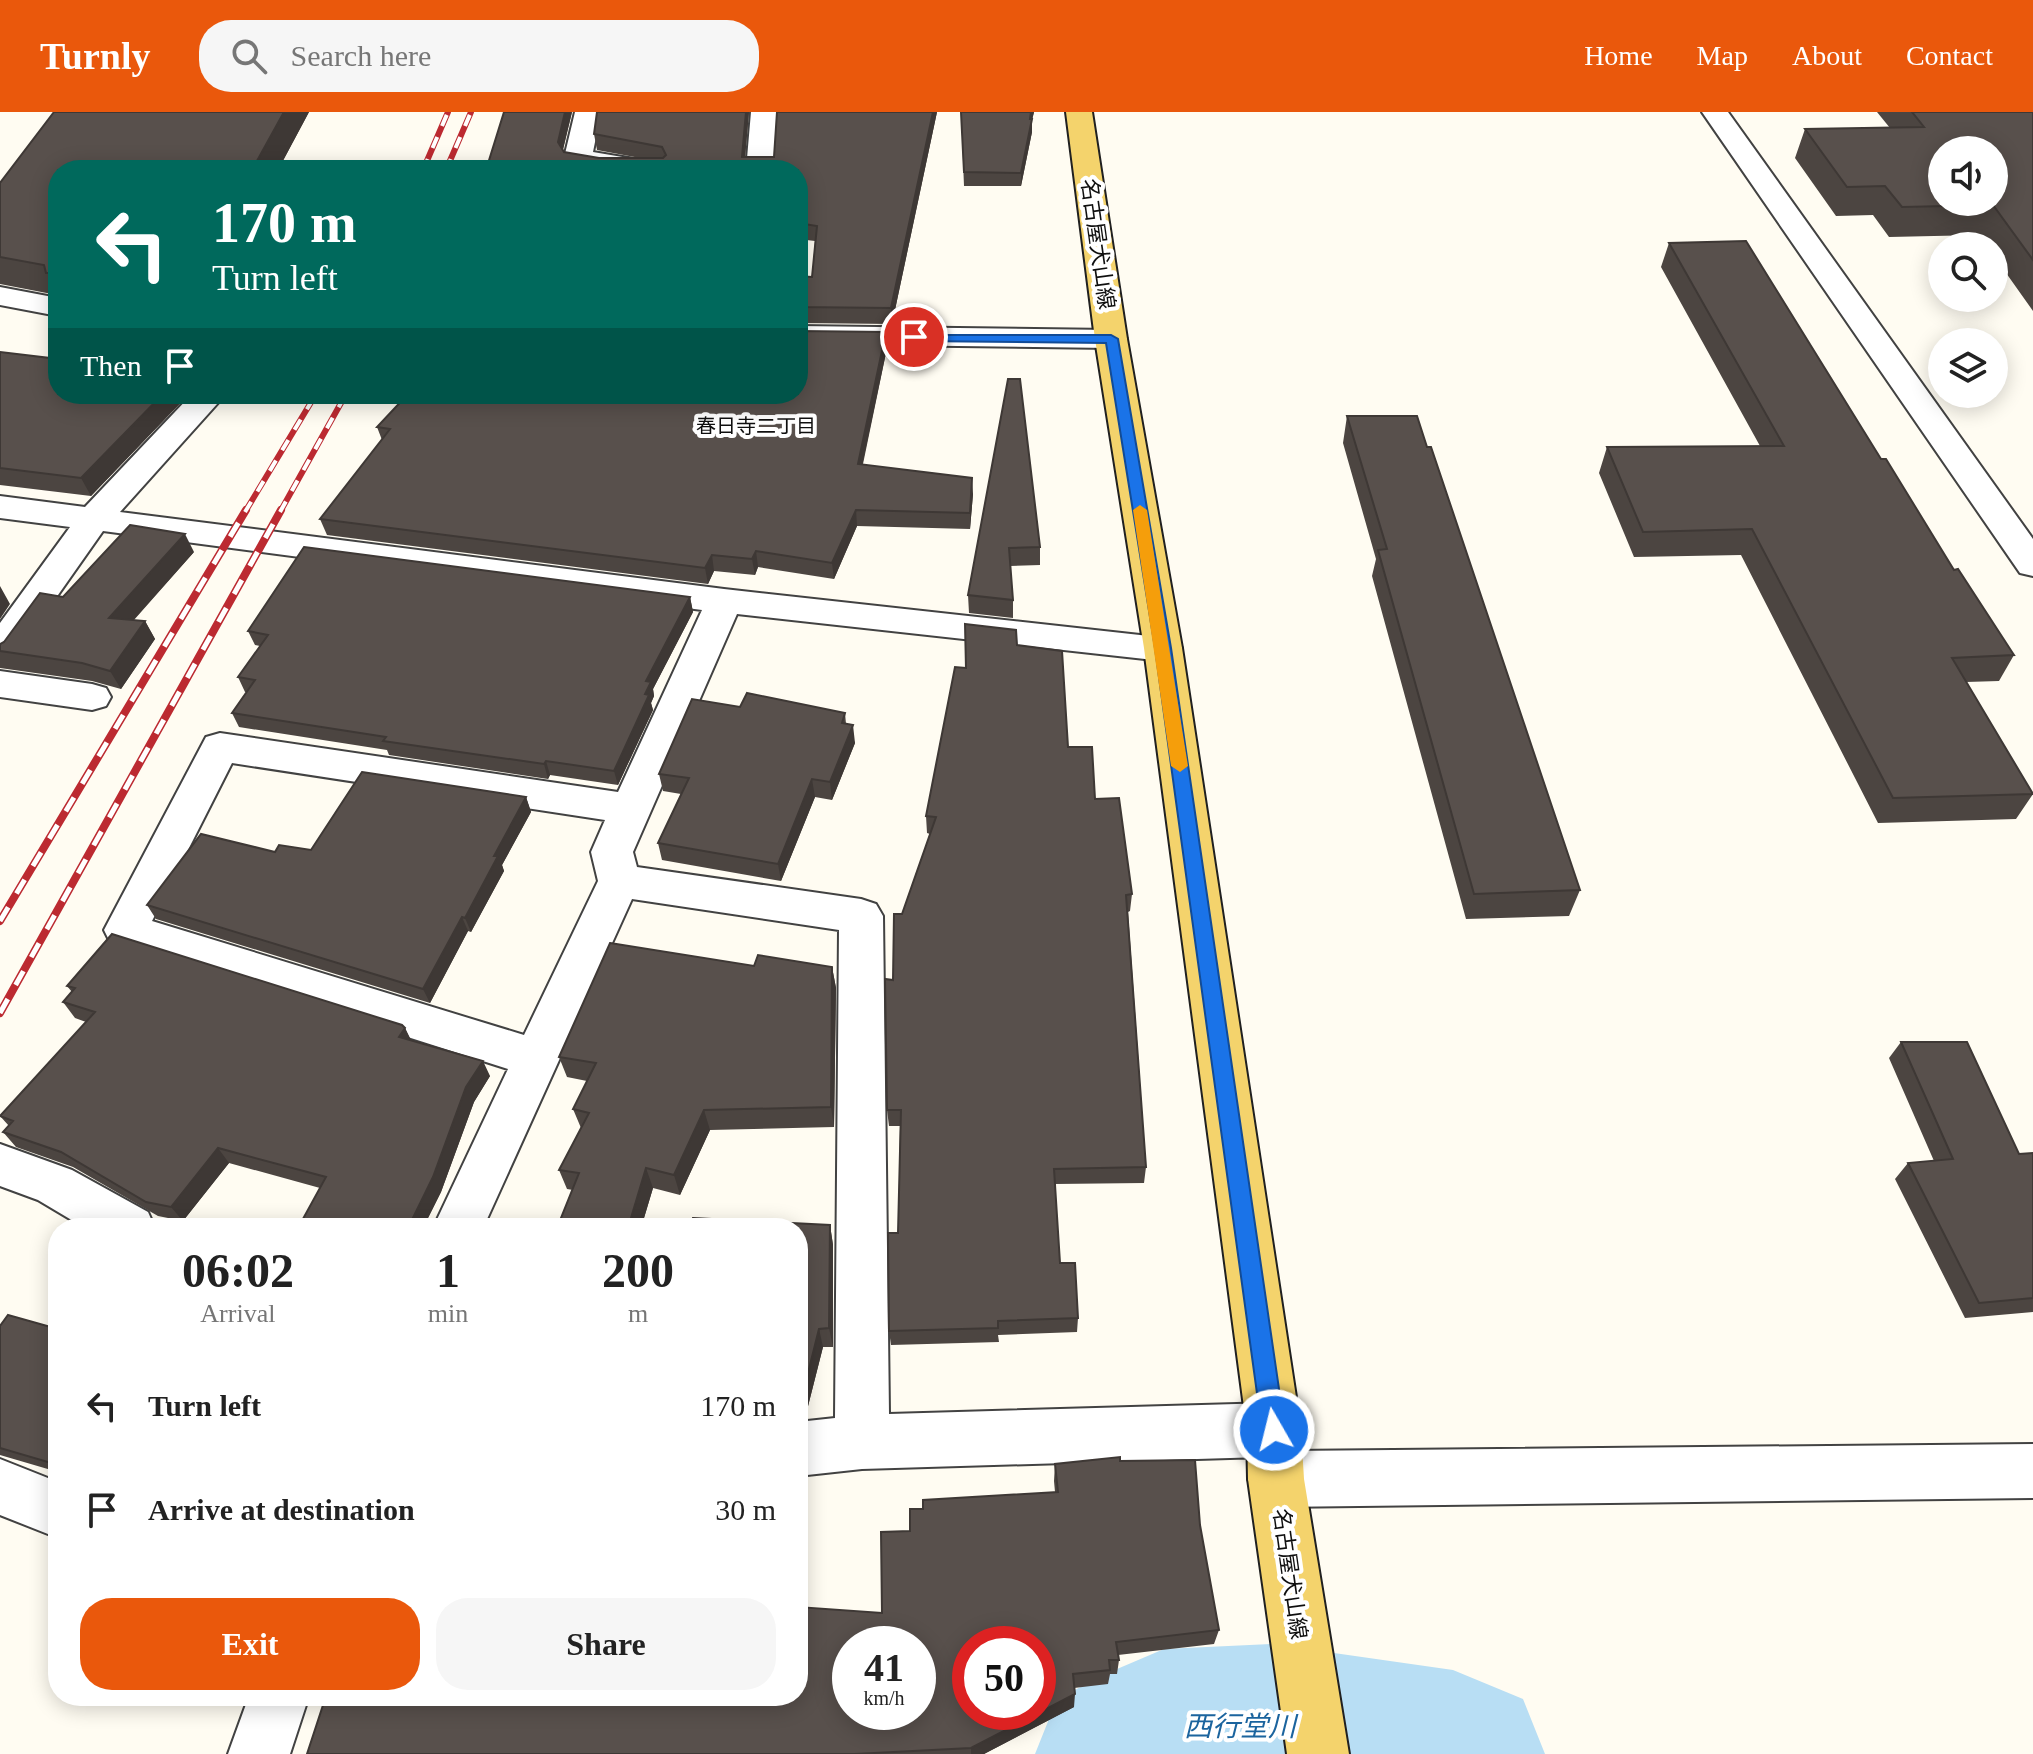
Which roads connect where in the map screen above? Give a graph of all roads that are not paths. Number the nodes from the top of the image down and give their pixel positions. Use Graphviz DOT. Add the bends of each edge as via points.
graph roads {
  1 [pos="588,112"];
  2 [pos="764,112"];
  3 [pos="1079,112"];
  4 [pos="1715,112"];
  5 [pos="590,160"];
  6 [pos="761,160"];
  7 [pos="0,296"];
  8 [pos="48,305"];
  9 [pos="808,335"];
  10 [pos="1111,339"];
  11 [pos="201,404"];
  12 [pos="0,507"];
  13 [pos="94,519"];
  14 [pos="2033,565"];
  15 [pos="724,601"];
  16 [pos="1163,648"];
  17 [pos="0,650"];
  18 [pos="0,684"];
  19 [pos="92,697"];
  20 [pos="631,809"];
  21 [pos="619,881"];
  22 [pos="536,1058"];
  23 [pos="0,1165"];
  24 [pos="113,1218"];
  25 [pos="463,1218"];
  26 [pos="862,1442"];
  27 [pos="808,1448"];
  28 [pos="1275,1454"];
  29 [pos="2033,1471"];
  30 [pos="0,1487"];
  31 [pos="48,1506"];
  32 [pos="276,1706"];
  33 [pos="259,1754"];
  34 [pos="1318,1754"];
  1 -- 5 [label="street" via="578,158"];
  2 -- 6 [label="street"];
  3 -- 10 [label="main road, 名古屋犬山線"];
  4 -- 14 [label="street"];
  7 -- 8 [label="street"];
  9 -- 10 [label="street"];
  10 -- 16 [label="main road, 名古屋犬山線"];
  11 -- 13 [label="street"];
  12 -- 13 [label="street"];
  13 -- 15 [label="street"];
  13 -- 17 [label="street"];
  15 -- 16 [label="street"];
  15 -- 20 [label="street"];
  16 -- 28 [label="main road, 名古屋犬山線"];
  18 -- 19 [label="street"];
  20 -- 21 [label="street" via="612,852"];
  20 -- 22 [label="street" via="220,747 126,930"];
  21 -- 22 [label="street"];
  21 -- 26 [label="street" via="861,916"];
  22 -- 25 [label="street"];
  23 -- 24 [label="street" via="55,1185"];
  26 -- 27 [label="street"];
  26 -- 28 [label="street"];
  28 -- 29 [label="street"];
  28 -- 34 [label="main road, 名古屋犬山線"];
  30 -- 31 [label="street"];
  32 -- 33 [label="street"];
}
